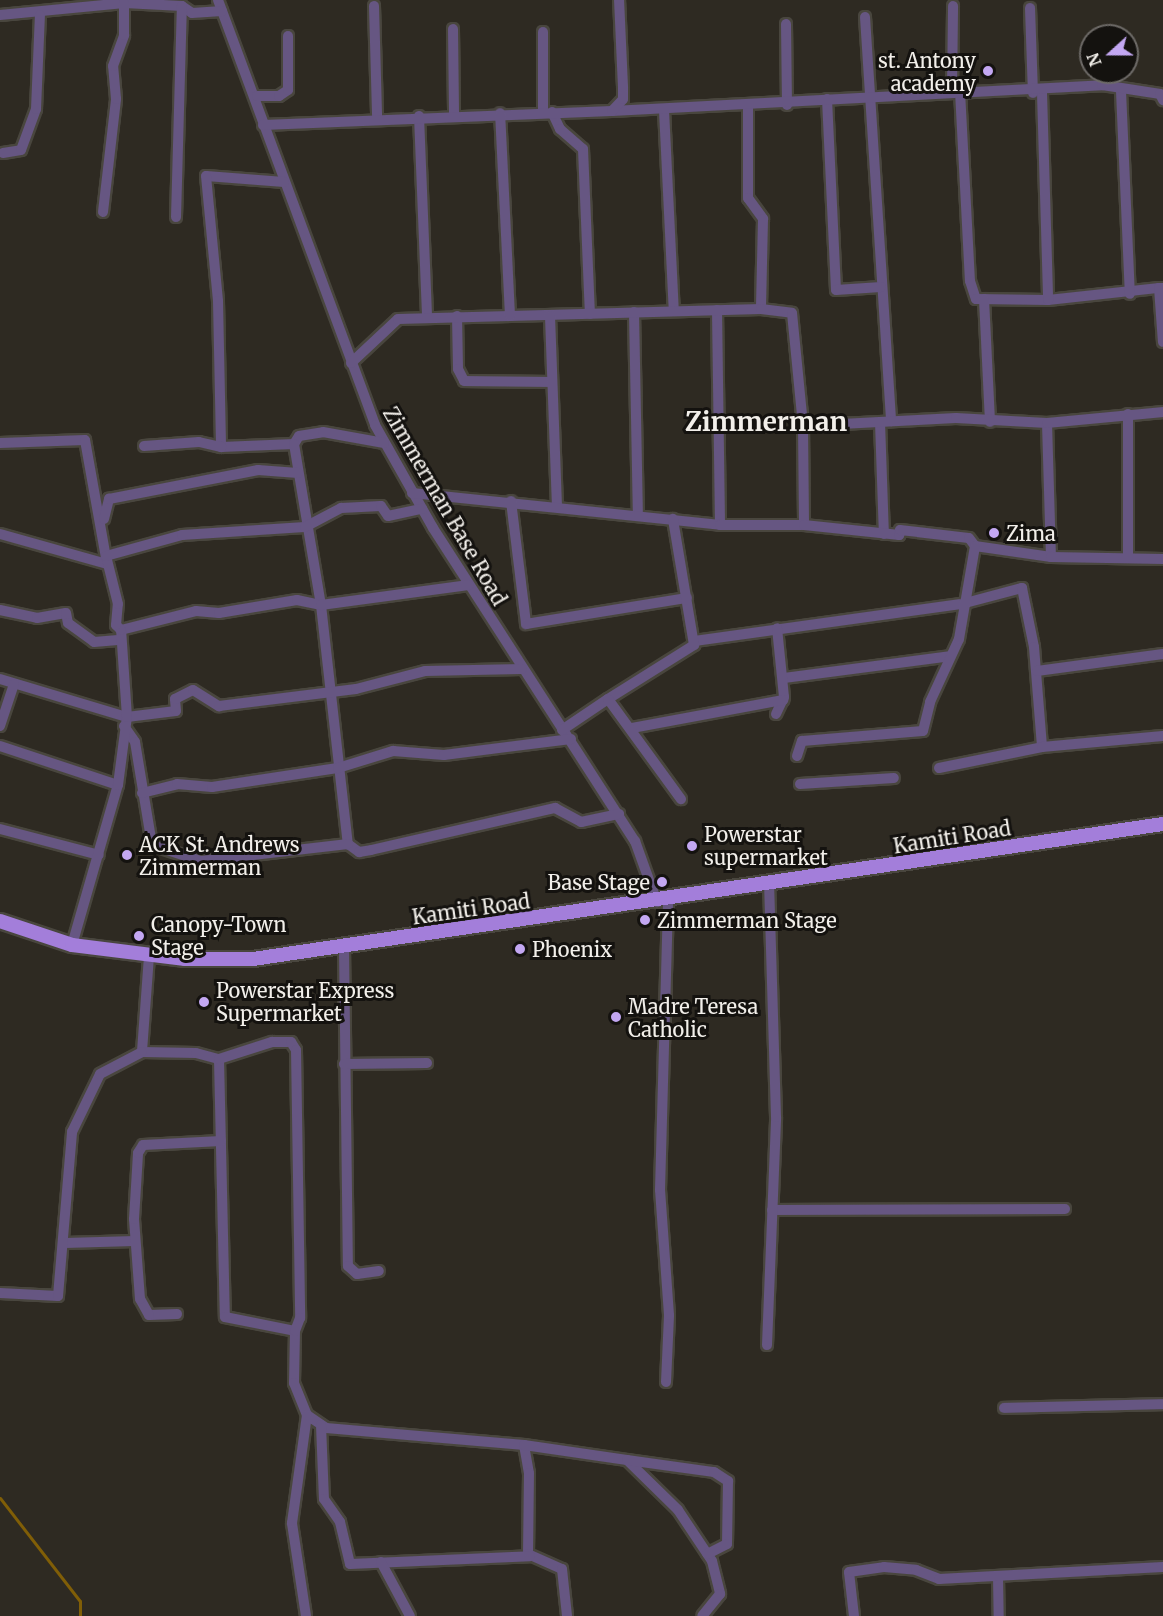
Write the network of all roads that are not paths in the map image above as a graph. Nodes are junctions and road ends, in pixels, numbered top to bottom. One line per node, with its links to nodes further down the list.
1 (619, 0): 25 (street)
2 (124, 3): 4 (street); 9 (street); 34 (street)
3 (220, 5): 4 (street); 18 (street, Zimmerman Base Road)
4 (182, 6): 35 (street)
5 (374, 6): 30 (street)
6 (953, 6): 15 (street)
7 (1030, 8): 17 (street)
8 (0, 15): 9 (street)
9 (40, 15): 32 (street)
10 (865, 17): 20 (street)
11 (786, 24): 23 (street)
12 (453, 29): 28 (street)
13 (543, 32): 26 (street)
14 (288, 36): 18 (street)
15 (956, 91): 17 (street); 20 (street); 39 (street)
16 (1121, 91): 17 (street); 21 (street); 38 (street)
17 (1038, 93): 40 (street)
18 (257, 96): 31 (street, Zimmerman Base Road)
19 (827, 99): 20 (street); 23 (street); 36 (street)
20 (873, 100): 36 (street)
21 (1163, 100)
22 (748, 105): 23 (street); 24 (street); 41 (street)
23 (788, 105)
24 (664, 110): 25 (street); 43 (street)
25 (612, 111): 26 (street)
26 (548, 112): 27 (street); 45 (street)
27 (500, 113): 28 (street); 48 (street)
28 (454, 115): 29 (street)
29 (419, 116): 30 (street); 49 (street)
30 (376, 117): 31 (street)
31 (263, 125): 33 (street, Zimmerman Base Road)
32 (3, 153)
33 (284, 183): 51 (street, Zimmerman Base Road); 64 (street)
34 (103, 212)
35 (176, 217)
36 (881, 287): 55 (street)
37 (1161, 288): 38 (street); 50 (street)
38 (1131, 294): 40 (street)
39 (984, 299): 40 (street); 57 (street)
40 (1048, 300)
41 (761, 309): 42 (street); 59 (street)
42 (717, 310): 43 (street); 72 (street)
43 (674, 311): 44 (street)
44 (634, 312): 45 (street); 70 (street)
45 (591, 314): 46 (street)
46 (550, 315): 48 (street); 52 (street)
47 (457, 316): 48 (street); 49 (street); 52 (street)
48 (510, 316)
49 (427, 317): 51 (street)
50 (1163, 342)
51 (351, 363): 61 (street, Zimmerman Base Road)
52 (549, 382): 68 (street)
53 (1163, 412): 54 (street)
54 (1128, 414): 58 (street); 79 (street)
55 (891, 421): 56 (street); 57 (street)
56 (880, 422): 59 (street); 76 (street)
57 (990, 422): 58 (street)
58 (1047, 423): 78 (street)
59 (804, 426): 73 (street)
60 (0, 443): 81 (street)
61 (384, 443): 62 (street); 66 (street, Zimmerman Base Road)
62 (294, 444): 64 (street); 65 (street)
63 (144, 446): 64 (street)
64 (221, 447)
65 (298, 473): 74 (street); 81 (street)
66 (412, 493): 67 (street); 69 (street, Zimmerman Base Road)
67 (511, 501): 68 (street); 83 (street)
68 (557, 505): 70 (street)
69 (422, 509): 74 (street); 82 (street, Zimmerman Base Road)
70 (638, 515): 71 (street)
71 (673, 519): 72 (street); 83 (street)
72 (720, 525): 73 (street)
73 (804, 525): 76 (street)
74 (305, 527): 81 (street); 85 (street)
75 (0, 534): 81 (street)
76 (884, 534): 77 (street)
77 (975, 546): 78 (street); 84 (street)
78 (1051, 557): 79 (street)
79 (1128, 557): 80 (street)
80 (1163, 559)
81 (107, 560): 88 (street)
82 (469, 585): 85 (street); 92 (street, Zimmerman Base Road)
83 (687, 598): 89 (street)
84 (964, 603): 87 (street); 91 (street); 93 (street)
85 (321, 605): 88 (street); 97 (street)
86 (0, 610): 88 (street)
87 (777, 628): 89 (street); 94 (street)
88 (119, 635): 101 (street)
89 (694, 641): 98 (street)
90 (1163, 654): 93 (street)
91 (950, 656): 94 (street); 109 (street)
92 (522, 669): 97 (street); 104 (street, Zimmerman Base Road)
93 (1037, 671): 108 (street)
94 (784, 678): 99 (street)
95 (0, 679): 96 (street)
96 (14, 684): 101 (street); 102 (street)
97 (330, 692): 101 (street); 110 (street)
98 (608, 699): 103 (street); 104 (street)
99 (783, 700): 100 (street); 103 (street)
100 (776, 714)
101 (125, 722): 114 (street); 115 (street)
102 (0, 726)
103 (632, 728): 116 (street)
104 (562, 730): 106 (street, Zimmerman Base Road)
105 (1163, 736): 108 (street)
106 (572, 739): 110 (street); 117 (street, Zimmerman Base Road)
107 (0, 746): 114 (street)
108 (1042, 747): 111 (street)
109 (797, 756)
110 (338, 768): 115 (street); 120 (street)
111 (939, 768)
112 (894, 778): 113 (street)
113 (800, 783)
114 (118, 785): 121 (street)
115 (142, 793): 120 (street)
116 (681, 799)
117 (619, 814): 120 (street); 123 (street, Zimmerman Base Road)
118 (1163, 824): 122 (main road, Kamiti Road)
119 (0, 829): 121 (street)
120 (348, 844)
121 (99, 855): 125 (street)
122 (769, 885): 123 (main road, Kamiti Road); 134 (street)
123 (663, 901): 126 (main road, Kamiti Road); 142 (street)
124 (0, 921): 125 (main road, Kamiti Road)
125 (72, 945): 127 (main road, Kamiti Road)
126 (344, 947): 127 (main road, Kamiti Road); 131 (street)
127 (149, 956): 128 (street)
128 (142, 1052): 129 (street); 136 (street)
129 (219, 1059): 132 (street); 140 (street)
130 (428, 1063): 131 (street)
131 (344, 1064): 137 (street)
132 (221, 1141): 135 (street); 140 (street)
133 (1065, 1209): 134 (street)
134 (772, 1210): 141 (street)
135 (135, 1241): 136 (street); 139 (street)
136 (65, 1243): 138 (street)
137 (379, 1271)
138 (0, 1293)
139 (177, 1314)
140 (295, 1331): 145 (street)
141 (767, 1345)
142 (666, 1382)
143 (1163, 1404): 144 (street)
144 (1004, 1408)
145 (307, 1415): 146 (street); 154 (street)
146 (321, 1425): 147 (street); 151 (street)
147 (524, 1445): 148 (street); 150 (street)
148 (627, 1460): 149 (street); 149 (street)
149 (707, 1554): 157 (street)
150 (530, 1556): 151 (street); 156 (street)
151 (382, 1563): 155 (street)
152 (1163, 1567): 153 (street)
153 (998, 1577): 158 (street); 159 (street)
154 (306, 1616)
155 (410, 1616)
156 (567, 1616)
157 (702, 1616)
158 (854, 1616)
159 (999, 1616)

